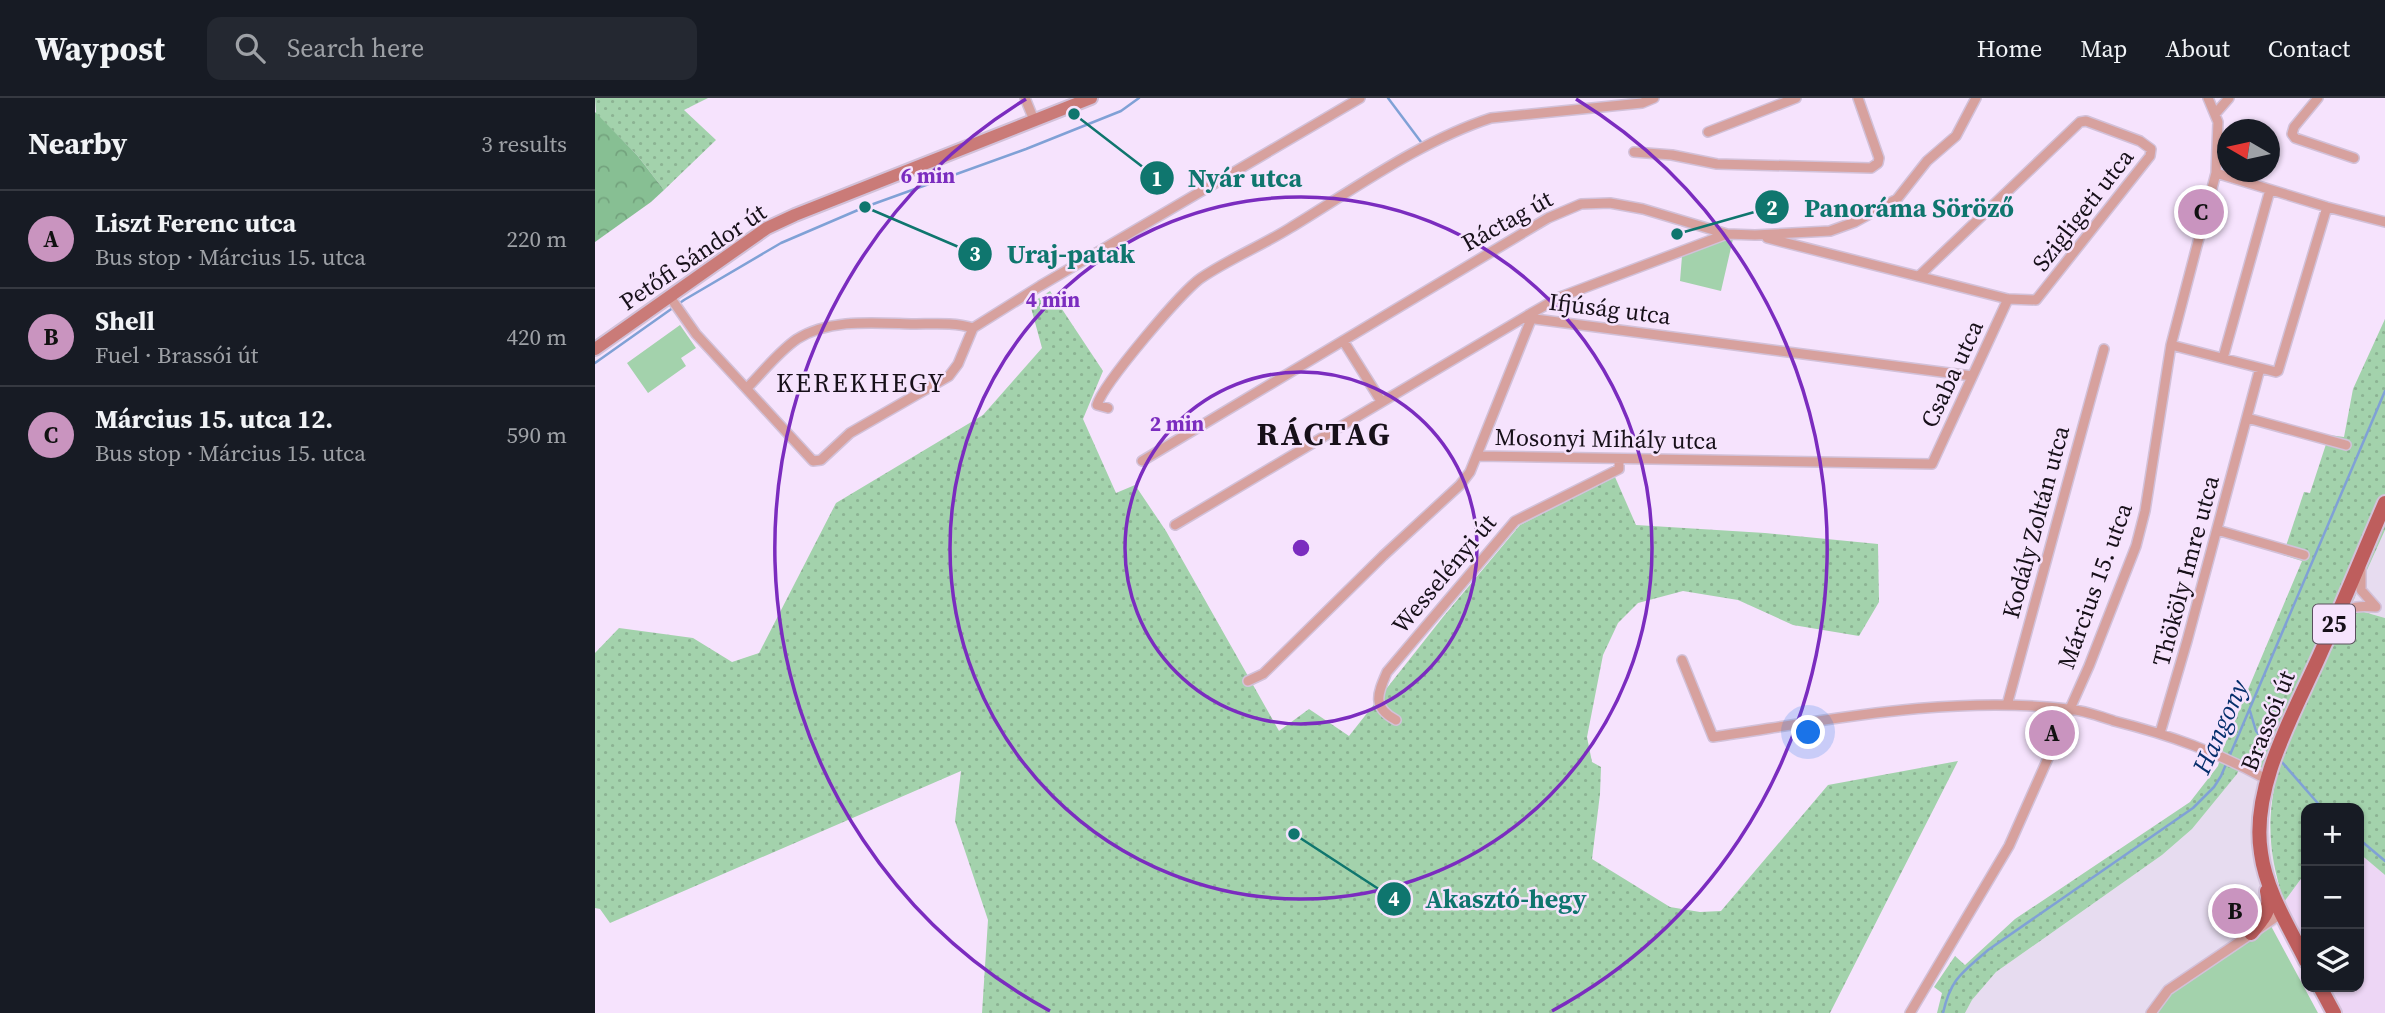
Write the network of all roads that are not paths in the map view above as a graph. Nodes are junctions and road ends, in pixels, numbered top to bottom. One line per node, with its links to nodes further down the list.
1 (1025, 98): 12 (street)
2 (1091, 98): 12 (street, Petőfi Sándor út)
3 (1360, 98): 26 (street)
4 (1654, 98): 36 (street)
5 (1796, 98): 13 (street)
6 (1858, 98): 14 (street)
7 (1976, 98): 21 (street)
8 (2208, 98): 11 (street, Március 15. utca)
9 (2229, 98): 11 (street)
10 (2318, 98): 15 (street)
11 (2216, 113): 16 (street, Március 15. utca)
12 (1034, 121): 23 (street, Petőfi Sándor út)
13 (1708, 132)
14 (1634, 152)
15 (2354, 158)
16 (2216, 173): 17 (street); 28 (street, Március 15. utca)
17 (2270, 190): 18 (street); 31 (street)
18 (2326, 207): 19 (street); 32 (street)
19 (2385, 222)
20 (1727, 234): 21 (street); 25 (street); 27 (street, Ráctag út)
21 (1755, 235): 22 (street, Szigligeti utca)
22 (1919, 276): 24 (street, Szigligeti utca); 24 (street, Szigligeti utca)
23 (671, 299): 29 (street, Petőfi Sándor út); 34 (street)
24 (2008, 299): 33 (street, Csaba utca)
25 (1530, 314): 33 (street, Ifjúság utca); 35 (street, Ifjúság utca); 39 (street)
26 (973, 328): 34 (street); 34 (street)
27 (1344, 342): 35 (street); 41 (street, Ráctag út)
28 (2171, 345): 31 (street); 54 (street, Március 15. utca)
29 (595, 349)
30 (2104, 349): 53 (street, Kodály Zoltán utca)
31 (2223, 358): 32 (street)
32 (2260, 368): 37 (street, Thököly Imre utca)
33 (1972, 376): 42 (street, Csaba utca)
34 (747, 388)
35 (1381, 401): 44 (street, Ifjúság utca)
36 (1108, 408)
37 (2247, 418): 38 (street); 45 (street, Thököly Imre utca)
38 (2346, 445)
39 (1478, 456): 40 (street, Mosonyi Mihály utca); 52 (street, Mosonyi Mihály utca)
40 (1619, 459): 42 (street, Mosonyi Mihály utca); 55 (street, Wesselényi út)
41 (1142, 461)
42 (1932, 464)
43 (2385, 503): 46 (main road, Brassói út / 25)
44 (1175, 525)
45 (2217, 530): 47 (street); 56 (street, Thököly Imre utca)
46 (2372, 533): 48 (main road, Brassói út / 25); 49 (street)
47 (2304, 555)
48 (2345, 598): 49 (street); 50 (main road, Brassói út / 25)
49 (2381, 608): 50 (street)
50 (2334, 624): 57 (main road, Brassói út / 25)
51 (1682, 660): 53 (street)
52 (1248, 681)
53 (2007, 705): 54 (street)
54 (2070, 709): 56 (street); 63 (street, Március 15. utca)
55 (1396, 720)
56 (2160, 733): 57 (street)
57 (2268, 780): 58 (main road, Brassói út / 25)
58 (2264, 866): 59 (main road, Brassói út / 25); 60 (main road)
59 (2282, 913): 60 (street); 61 (main road, Brassói út / 25)
60 (2251, 933): 64 (street)
61 (2301, 951)
62 (2323, 992): 65 (main road)
63 (1910, 1013)
64 (2151, 1013)
65 (2334, 1013)

